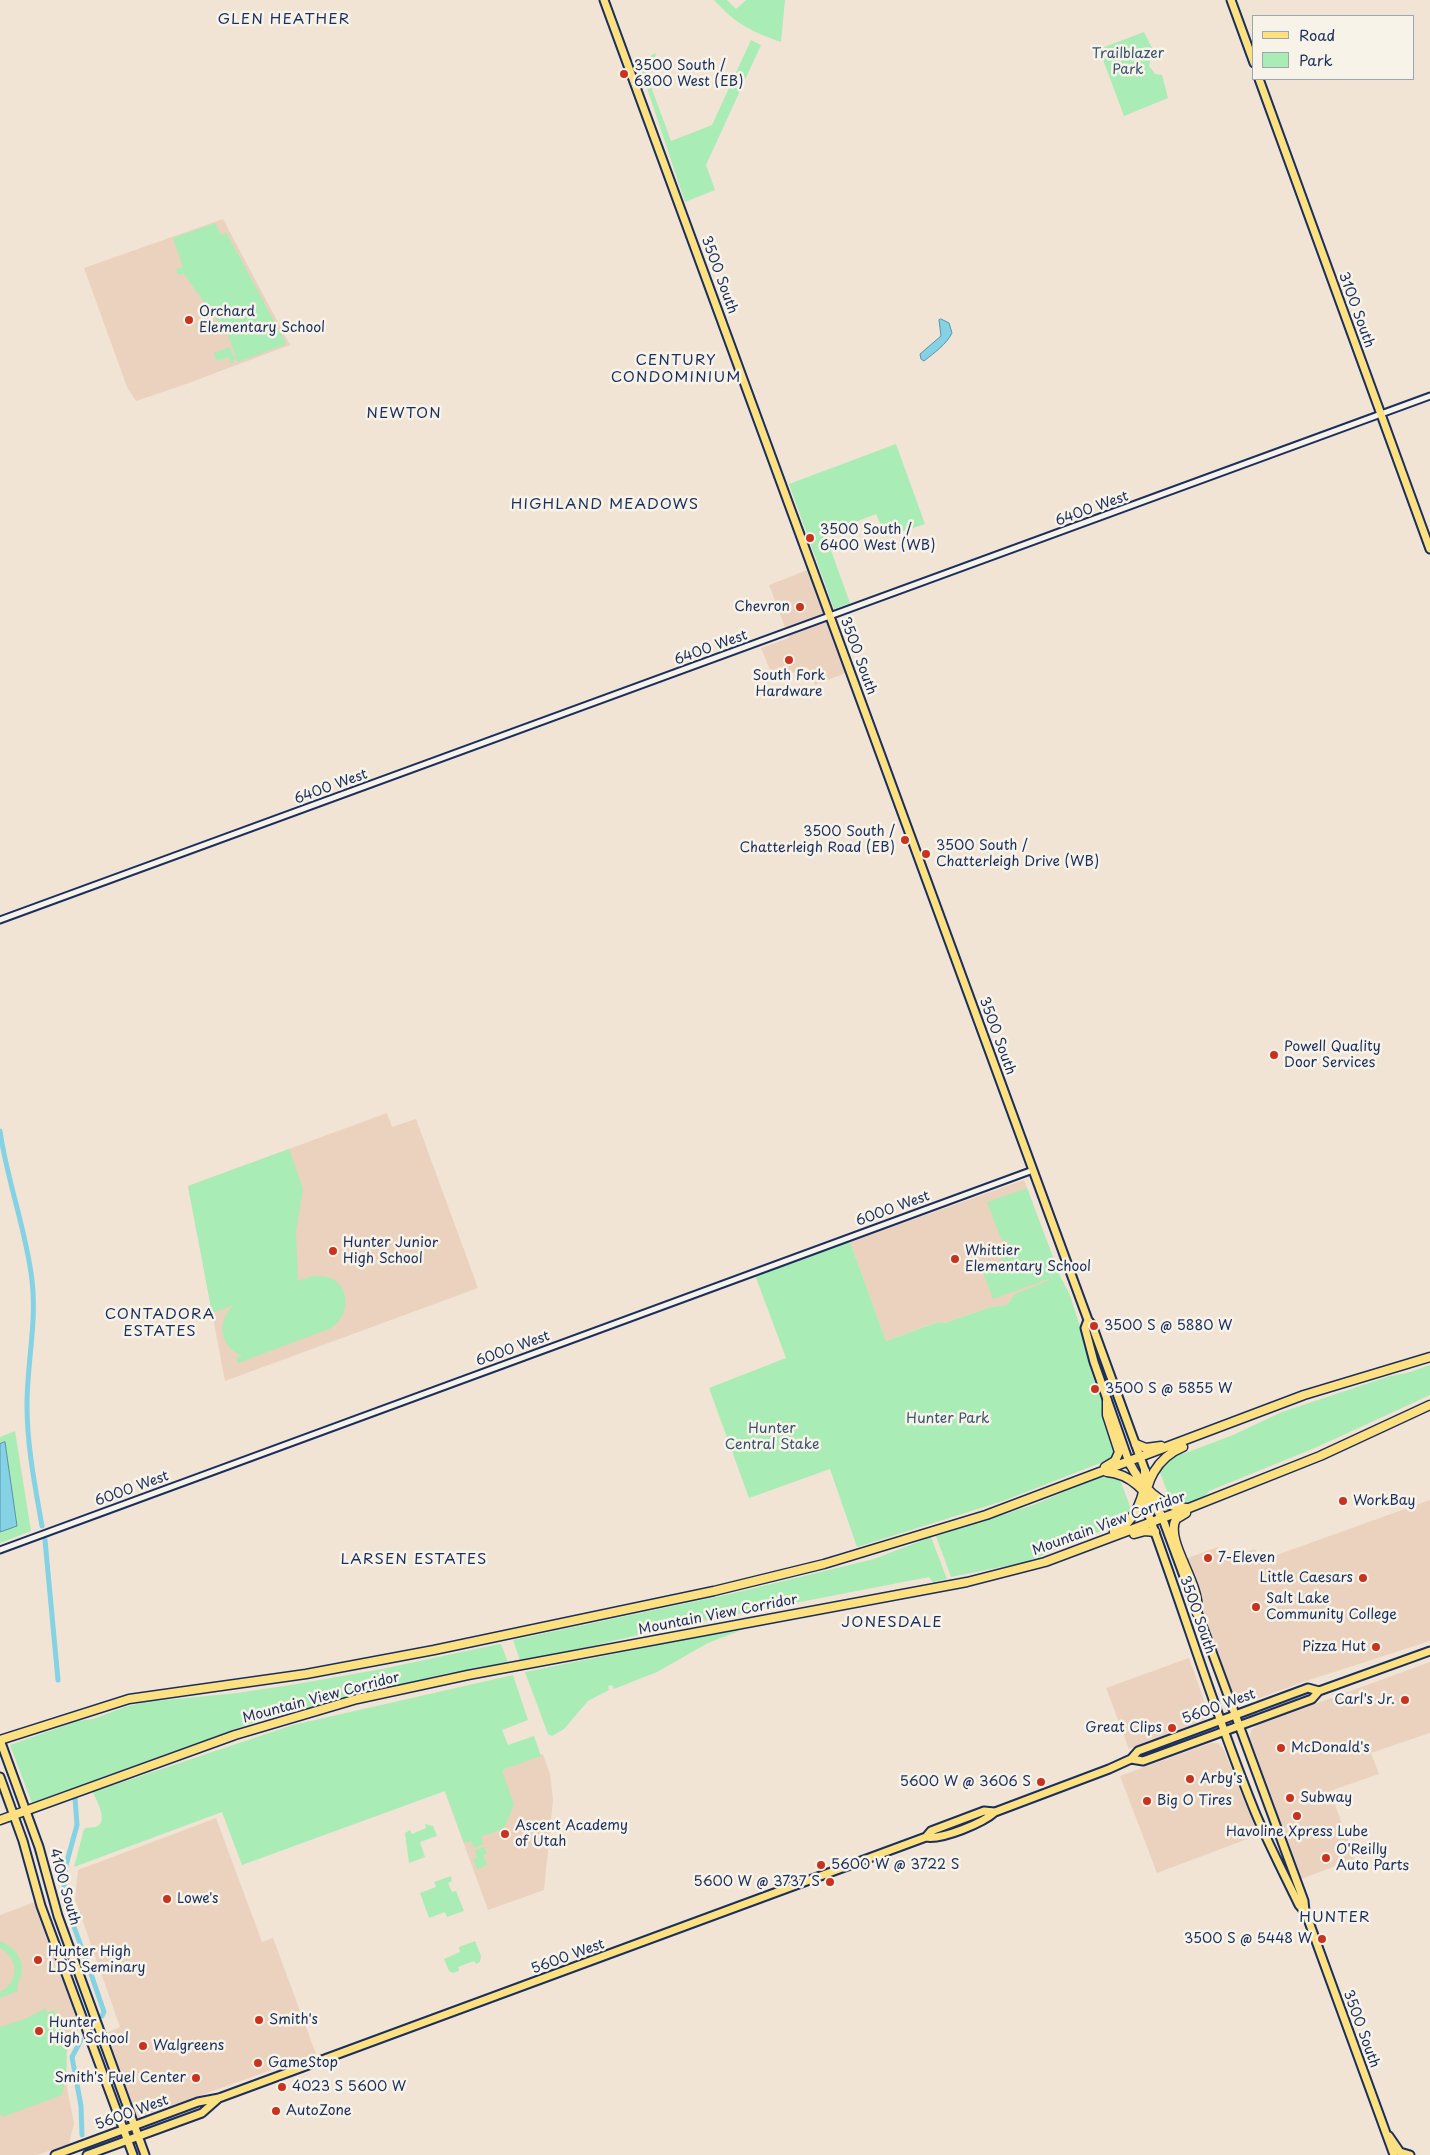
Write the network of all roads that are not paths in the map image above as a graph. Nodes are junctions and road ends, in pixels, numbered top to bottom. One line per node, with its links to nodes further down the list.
1 (604, 0): 8 (main road, 3500 South)
2 (1231, 0): 3 (main road)
3 (1252, 58)
4 (1259, 80): 6 (main road, 3100 South)
5 (1430, 396): 6 (street, 6400 West)
6 (1381, 414): 7 (main road, 3100 South); 8 (street, 6400 West)
7 (1430, 549)
8 (831, 617): 9 (street, 6400 West); 10 (main road, 3500 South)
9 (0, 920)
10 (1033, 1170): 11 (main road, 3500 South); 30 (street, 6000 West)
11 (1088, 1320): 13 (main road, 3500 South); 17 (main road, 3500 South)
12 (1430, 1357): 14 (highway, Mountain View Corridor)
13 (1107, 1401): 19 (main road, 3500 South); 24 (highway)
14 (1278, 1404): 16 (highway, Mountain View Corridor); 17 (highway)
15 (1430, 1405): 22 (highway, Mountain View Corridor)
16 (1254, 1414): 18 (highway, Mountain View Corridor); 23 (highway)
17 (1136, 1444): 18 (main road, 3500 South)
18 (1141, 1458): 19 (highway, Mountain View Corridor); 20 (main road, 3500 South)
19 (1129, 1462): 21 (highway, Mountain View Corridor); 23 (highway)
20 (1145, 1471): 23 (highway)
21 (1102, 1472): 23 (highway); 24 (highway, Mountain View Corridor)
22 (1262, 1480): 25 (highway, Mountain View Corridor); 33 (highway)
23 (1146, 1490): 25 (highway); 26 (highway); 27 (highway); 31 (highway)
24 (1032, 1498): 40 (highway, Mountain View Corridor)
25 (1189, 1508): 27 (highway, Mountain View Corridor)
26 (1147, 1510): 28 (main road, 3500 South)
27 (1162, 1518): 28 (highway, Mountain View Corridor); 33 (main road, 3500 South)
28 (1152, 1522): 29 (main road, 3500 South); 31 (highway, Mountain View Corridor)
29 (1155, 1532): 32 (highway); 37 (main road, 3500 South)
30 (0, 1550)
31 (1056, 1558): 32 (highway, Mountain View Corridor)
32 (1037, 1565): 43 (highway, Mountain View Corridor)
33 (1197, 1613): 36 (main road, 3500 South)
34 (1430, 1651): 35 (main road, 5600 West)
35 (1319, 1691): 36 (main road, 5600 West); 38 (main road, 5600 West)
36 (1234, 1715): 37 (main road, 5600 West); 38 (main road, 3500 South)
37 (1221, 1720): 39 (main road, 3500 South); 41 (main road, 5600 West)
38 (1238, 1726): 39 (main road, 5600 West); 46 (main road, 3500 South)
39 (1225, 1731): 41 (main road, 5600 West); 46 (main road, 3500 South)
40 (0, 1740): 43 (main road, 4100 South)
41 (1132, 1759): 47 (main road, 5600 West)
42 (0, 1777): 44 (main road, 4100 South)
43 (26, 1811): 44 (highway, Mountain View Corridor); 48 (main road, 4100 South)
44 (14, 1816): 45 (highway, Mountain View Corridor); 50 (main road, 4100 South)
45 (0, 1820)
46 (1305, 1911): 49 (main road, 3500 South)
47 (219, 2098): 48 (main road, 5600 West); 51 (main road, 5600 West)
48 (134, 2125): 50 (main road, 5600 West); 51 (main road, 4100 South)
49 (1383, 2126): 57 (main road, 3500 South); 58 (main road)
50 (124, 2129): 52 (main road, 4100 South); 53 (main road, 5600 West)
51 (138, 2136): 52 (main road, 5600 West); 56 (main road, 4100 South)
52 (128, 2140): 54 (main road, 5600 West); 55 (main road, 4100 South)
53 (55, 2155)
54 (87, 2155)
55 (133, 2155)
56 (145, 2155)
57 (1394, 2155)
58 (1410, 2155)

